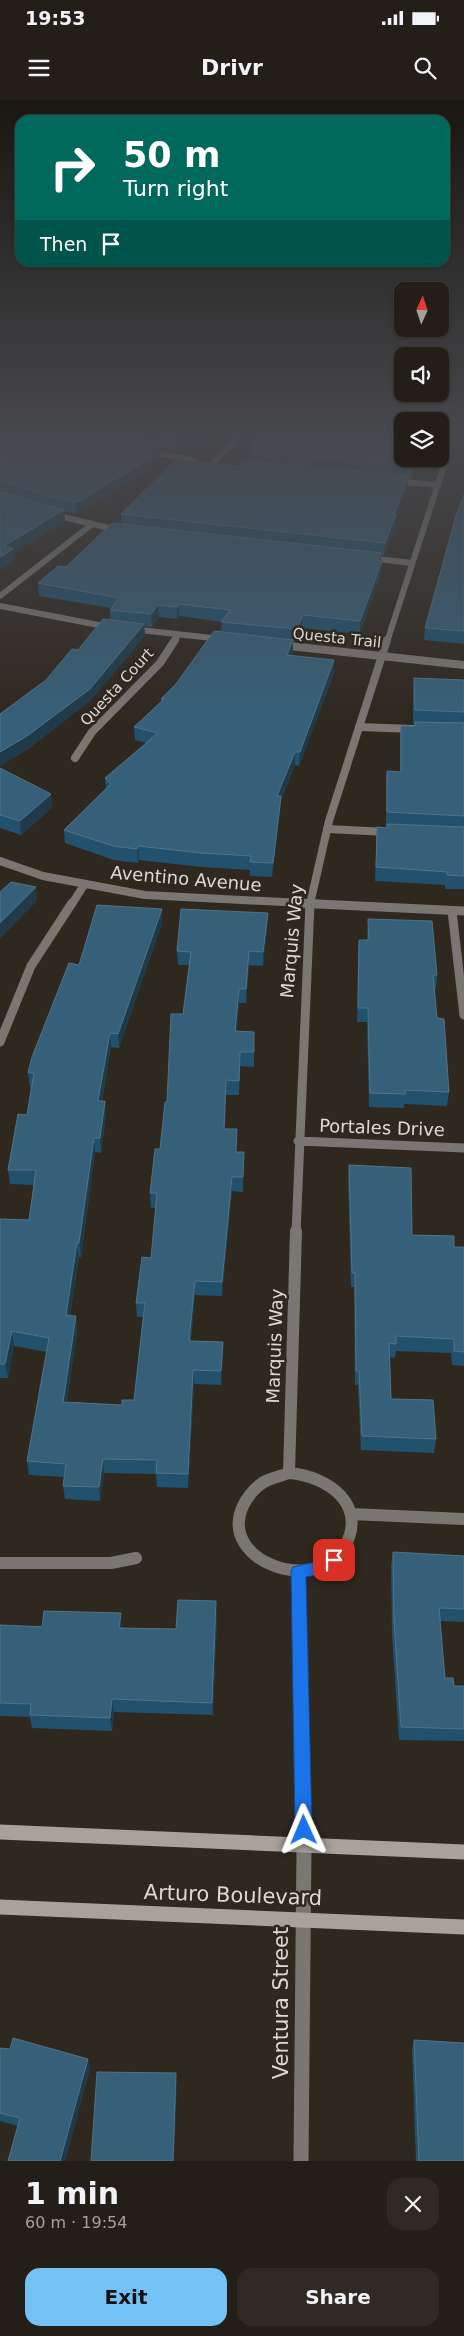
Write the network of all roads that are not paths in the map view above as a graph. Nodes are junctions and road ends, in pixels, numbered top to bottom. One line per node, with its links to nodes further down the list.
1 (87, 528): 7 (street)
2 (108, 528): 4 (street)
3 (424, 528): 6 (street, Marquis Way)
4 (128, 532)
5 (361, 558): 6 (street)
6 (412, 563): 14 (street, Marquis Way)
7 (0, 596)
8 (0, 606): 9 (street)
9 (117, 628)
10 (125, 629): 11 (street)
11 (178, 635): 12 (street); 18 (street, Questa Court)
12 (233, 640)
13 (270, 644): 14 (street, Questa Trail)
14 (381, 656): 15 (street, Questa Trail); 16 (street, Marquis Way)
15 (464, 665)
16 (359, 727): 17 (street); 19 (street, Marquis Way)
17 (426, 729)
18 (75, 758)
19 (327, 829): 20 (street); 23 (street, Marquis Way)
20 (399, 832)
21 (0, 861): 22 (street, Aventino Avenue)
22 (84, 885): 23 (street, Aventino Avenue); 27 (street)
23 (310, 904): 24 (street, Aventino Avenue); 28 (street, Marquis Way)
24 (452, 911): 25 (street, Aventino Avenue); 26 (street)
25 (464, 911)
26 (464, 1015)
27 (0, 1042)
28 (298, 1141): 29 (street, Portales Drive); 30 (street, Marquis Way)
29 (464, 1148)
30 (289, 1473): 31 (street); 35 (street)
31 (351, 1514): 32 (street); 35 (street)
32 (464, 1519)
33 (136, 1558): 34 (street)
34 (0, 1563)
35 (298, 1572): 37 (street)
36 (0, 1832): 37 (street)
37 (304, 1845): 38 (street); 40 (street, Ventura Street)
38 (464, 1852)
39 (0, 1907): 40 (street, Arturo Boulevard)
40 (302, 1919): 41 (street, Arturo Boulevard); 42 (street, Ventura Street)
41 (464, 1927)
42 (302, 2161)

